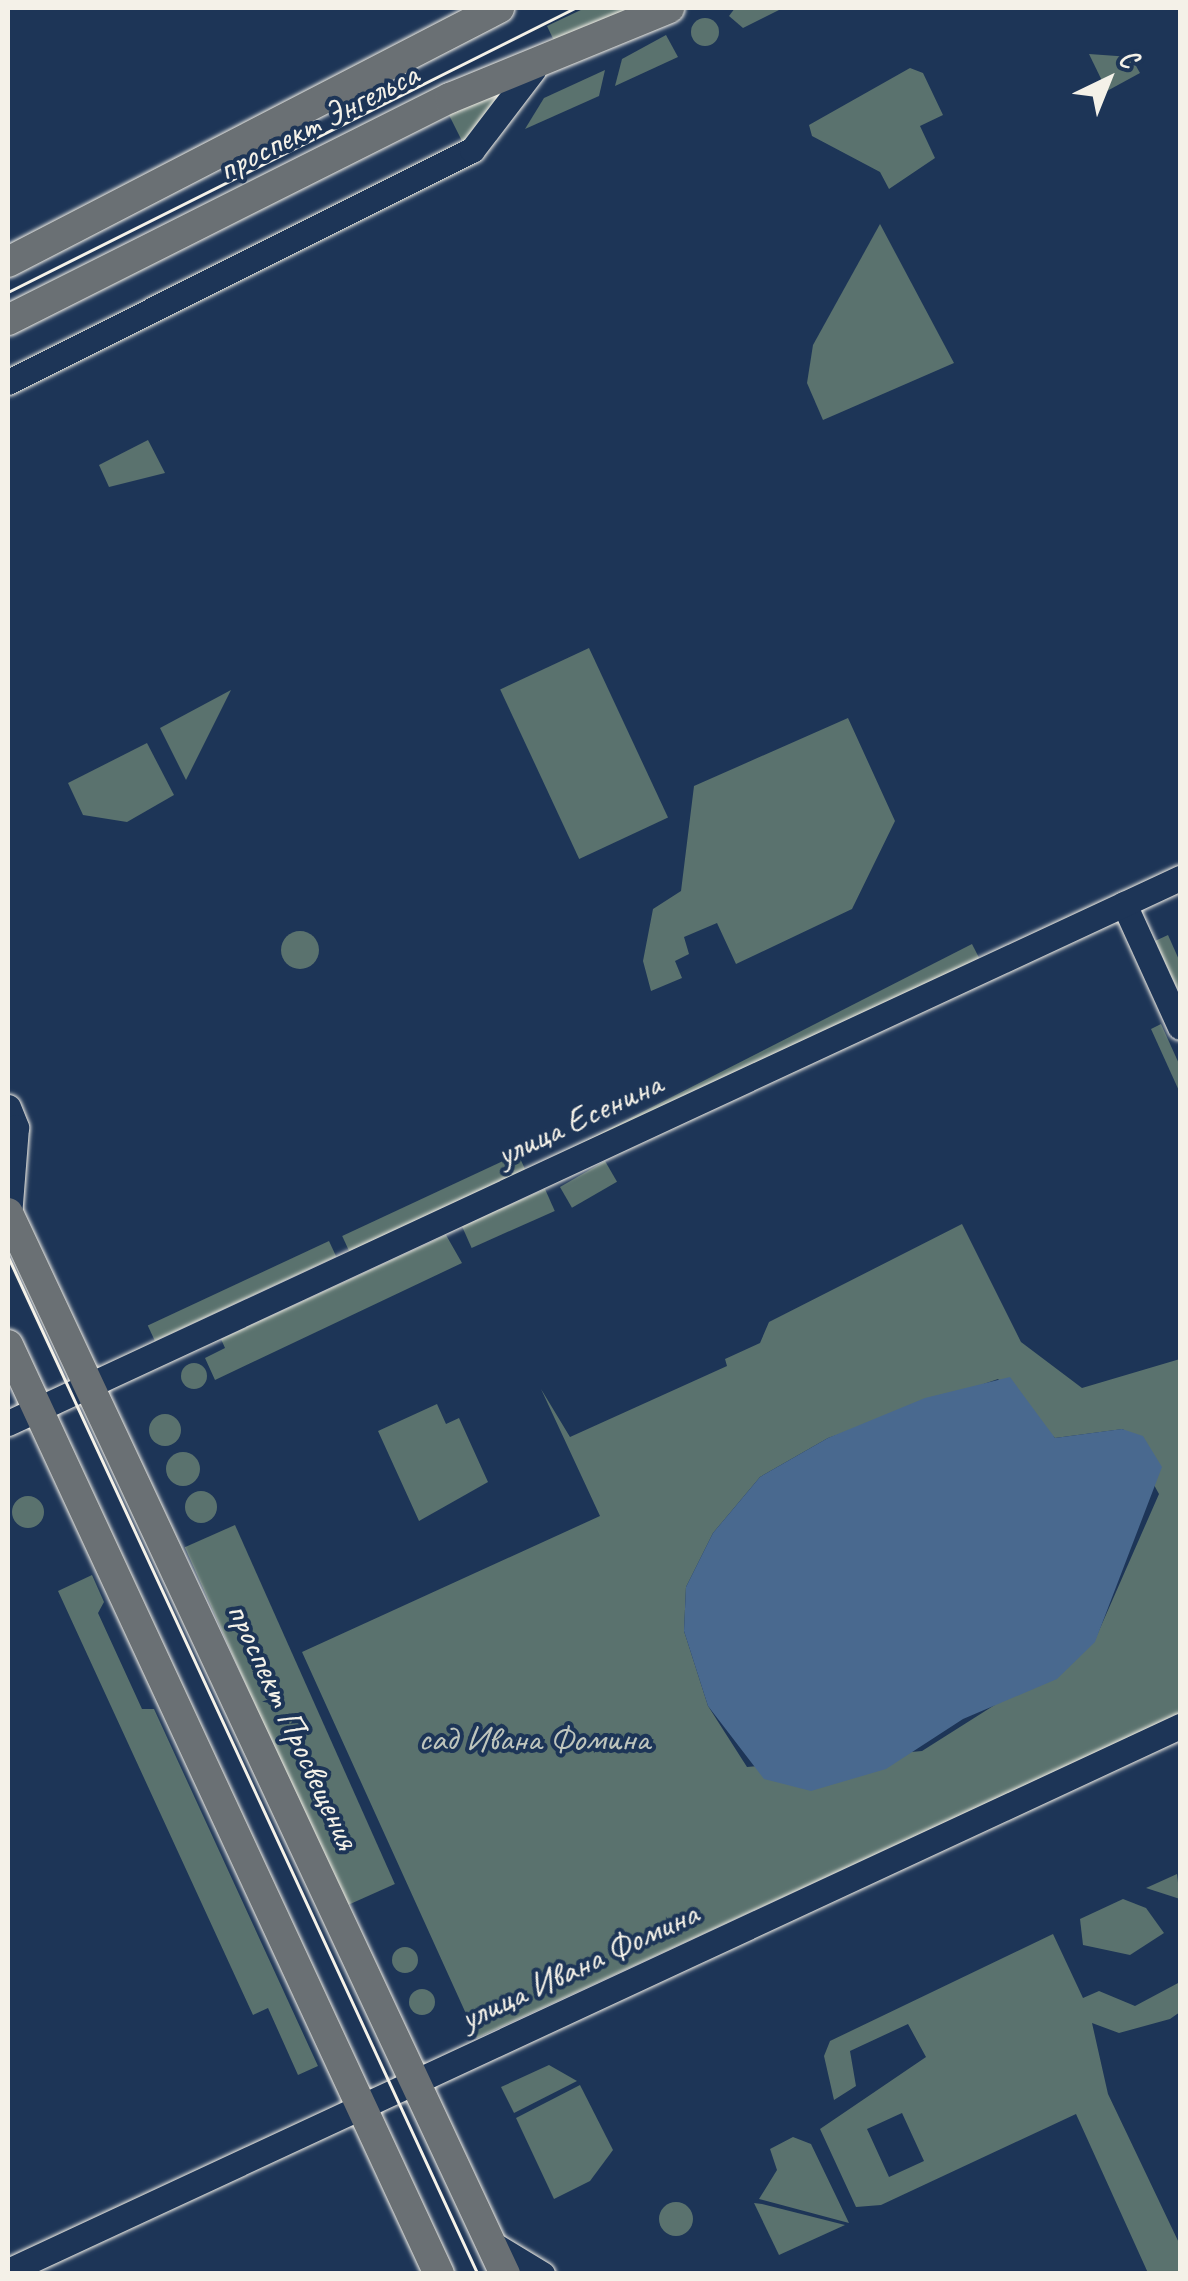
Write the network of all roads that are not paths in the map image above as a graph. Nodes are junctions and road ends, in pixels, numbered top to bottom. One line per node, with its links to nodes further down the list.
1 (498, 8): 4 (main road, проспект Энгельса)
2 (668, 8): 3 (main road, проспект Энгельса)
3 (534, 69): 5 (main road, проспект Энгельса); 6 (street)
4 (8, 262)
5 (8, 320)
6 (8, 382)
7 (1180, 878): 8 (street, улица Есенина)
8 (1124, 904): 9 (street); 13 (street, улица Есенина)
9 (1180, 1028)
10 (8, 1107): 11 (street)
11 (8, 1214): 13 (main road, проспект Просвещения)
12 (8, 1344): 14 (main road)
13 (92, 1384): 14 (street, улица Есенина); 17 (main road, проспект Просвещения)
14 (37, 1410): 15 (street, улица Есенина); 18 (main road)
15 (8, 1423)
16 (1180, 1726): 17 (street, улица Ивана Фомина)
17 (416, 2081): 18 (street, улица Ивана Фомина); 19 (main road, проспект Просвещения)
18 (361, 2106): 20 (main road); 21 (street, улица Ивана Фомина)
19 (491, 2243): 22 (main road, проспект Просвещения); 23 (street)
20 (435, 2270)
21 (8, 2271)
22 (505, 2274)
23 (542, 2274)

